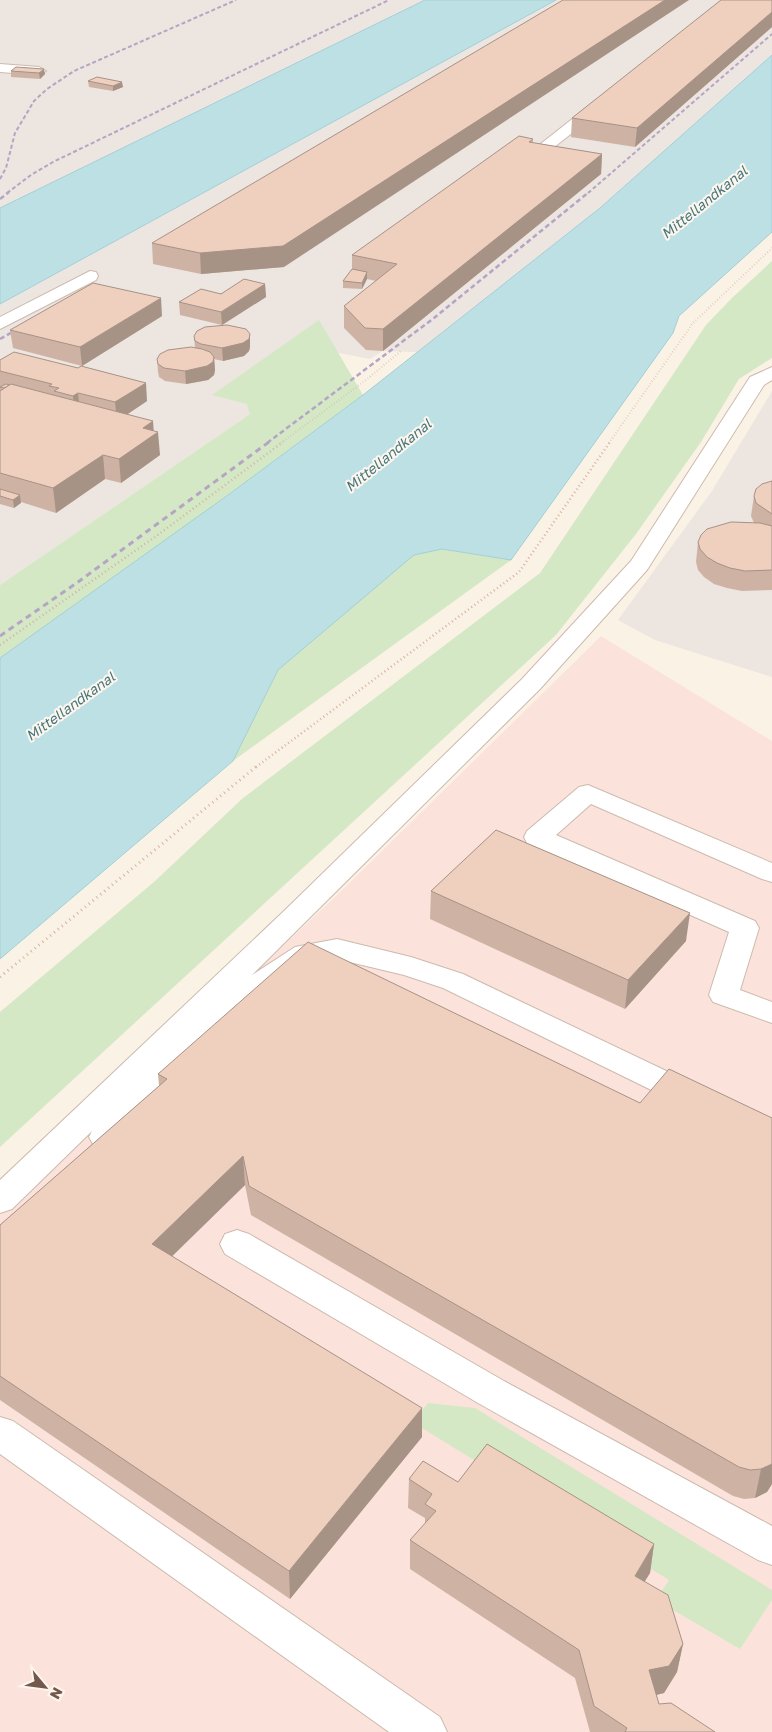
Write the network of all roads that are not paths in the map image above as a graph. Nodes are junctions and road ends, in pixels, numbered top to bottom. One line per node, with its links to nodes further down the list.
1 (0, 68): 2 (street)
2 (39, 71)
3 (613, 93): 4 (street)
4 (543, 149)
5 (90, 276): 6 (street)
6 (0, 324)
7 (772, 372): 11 (street)
8 (772, 873): 9 (street)
9 (772, 1013)
10 (719, 1109): 11 (street)
11 (7, 1212)
12 (237, 1244): 14 (street)
13 (0, 1433): 15 (street)
14 (772, 1547)
15 (425, 1732)

